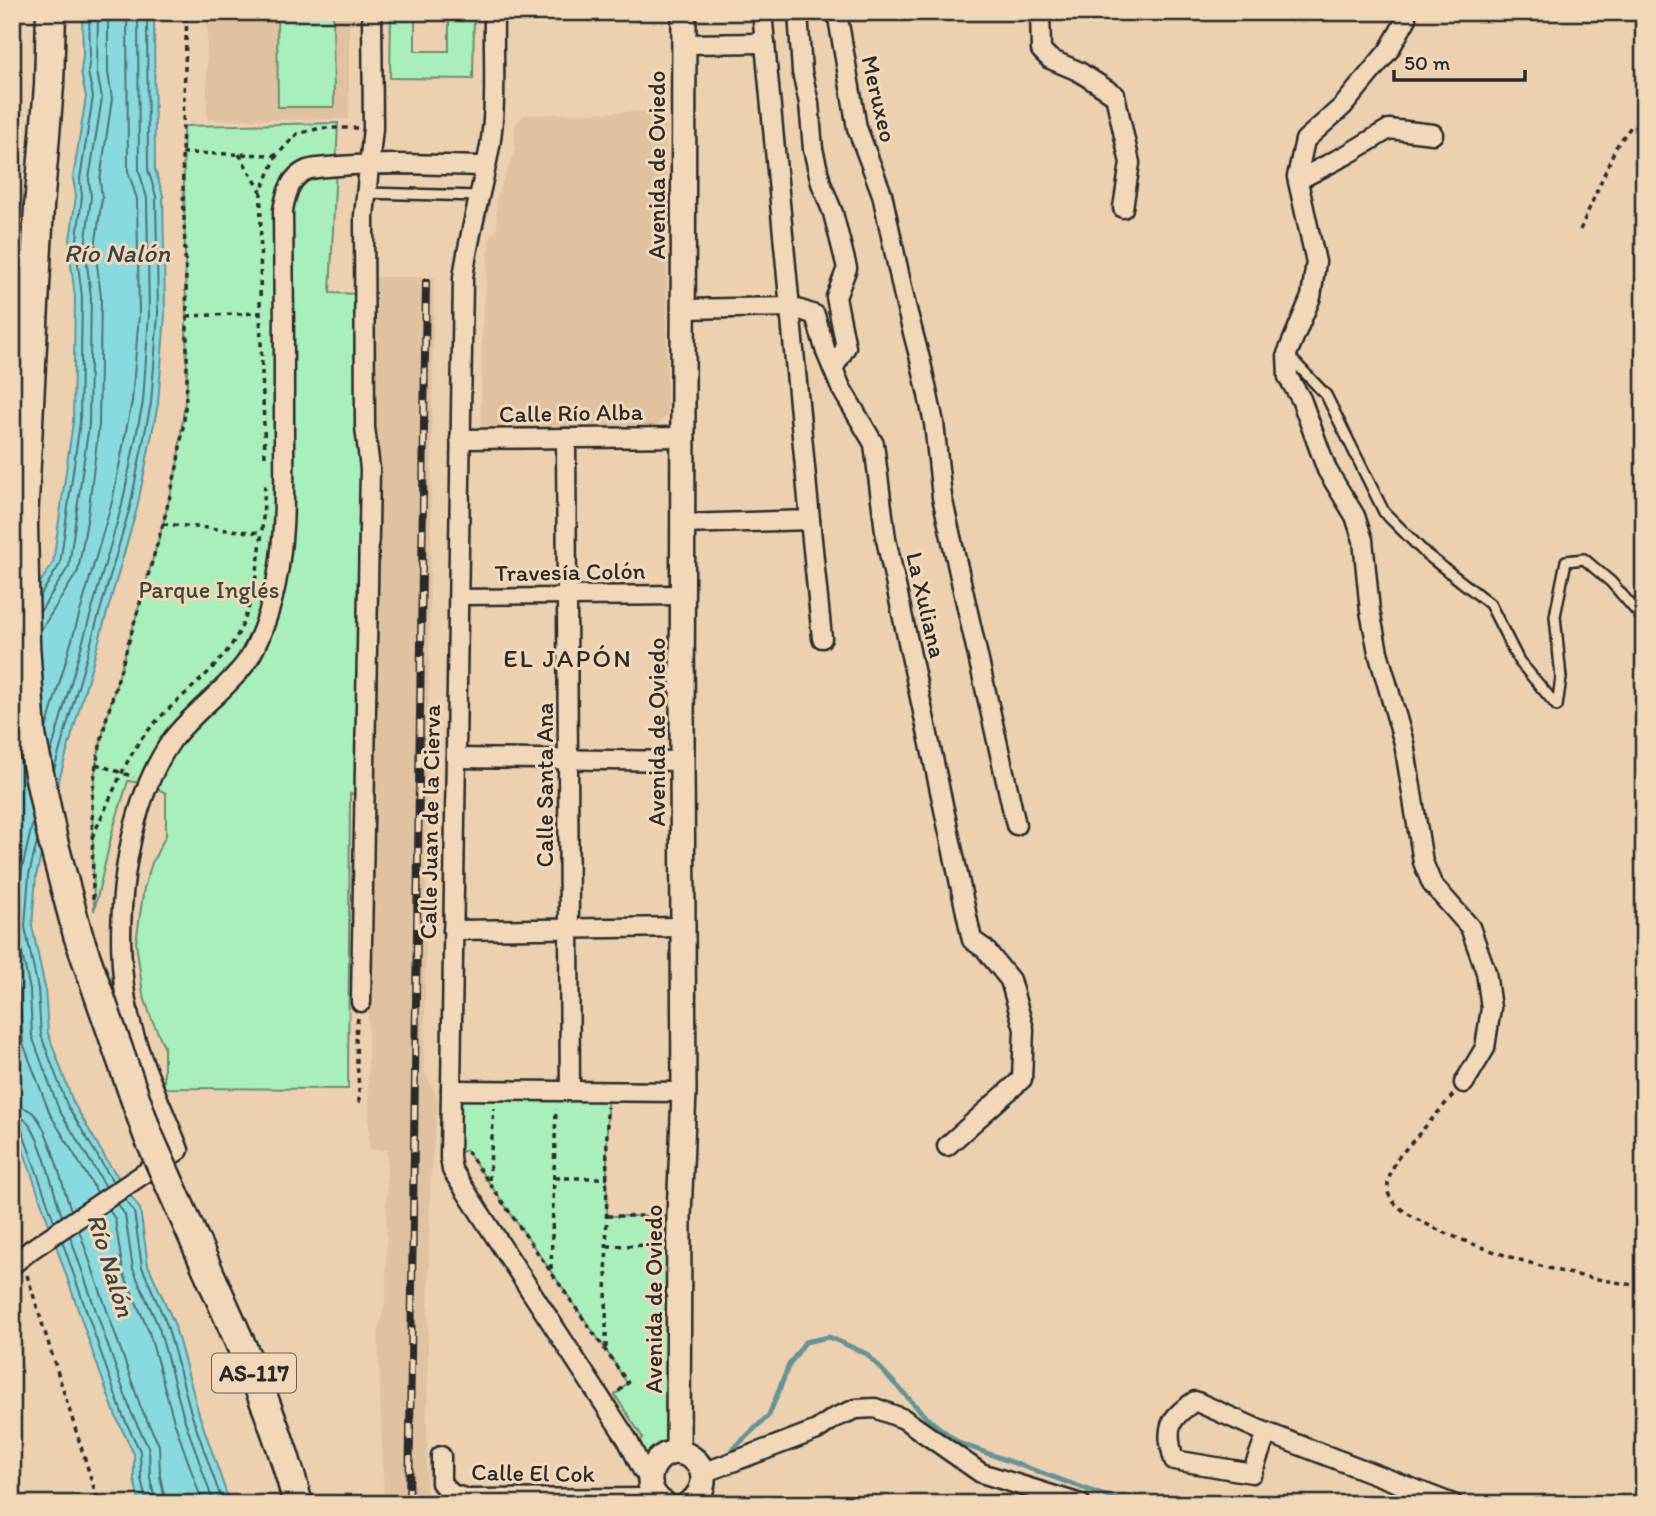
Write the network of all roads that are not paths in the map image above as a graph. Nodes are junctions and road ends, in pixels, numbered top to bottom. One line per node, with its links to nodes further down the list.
1 (51, 12): 53 (main road, AS-117, bridge)
2 (372, 12): 13 (street)
3 (494, 12): 14 (street, Calle Juan de la Cierva)
4 (684, 12): 11 (street, Avenida de Oviedo)
5 (762, 12): 10 (street)
6 (798, 12): 23 (street)
7 (837, 12): 17 (street, Meruxeo)
8 (1040, 12): 19 (street)
9 (1401, 12): 15 (street)
10 (765, 43): 11 (street); 20 (street)
11 (684, 44): 21 (street, Avenida de Oviedo)
12 (1433, 134): 15 (street)
13 (369, 164): 14 (street); 16 (street); 47 (street)
14 (485, 166): 18 (street, Calle Juan de la Cierva)
15 (1298, 180): 22 (street)
16 (365, 193): 18 (lane); 41 (street)
17 (882, 194): 37 (street, La Xuliana)
18 (479, 196): 26 (street, Calle Juan de la Cierva)
19 (1123, 208)
20 (792, 307): 21 (street); 23 (street, La Xuliana); 27 (street)
21 (683, 309): 24 (street, Avenida de Oviedo)
22 (1287, 354): 32 (lane); 42 (street)
23 (834, 369): 46 (street, La Xuliana)
24 (682, 437): 25 (street, Calle Río Alba); 28 (street, Avenida de Oviedo)
25 (566, 438): 26 (street, Calle Río Alba); 30 (street, Calle Santa Ana)
26 (460, 439): 31 (street, Calle Juan de la Cierva)
27 (810, 520): 28 (street); 33 (street)
28 (684, 523): 29 (street, Avenida de Oviedo)
29 (684, 595): 30 (street, Travesía Colón); 36 (street, Avenida de Oviedo)
30 (568, 596): 31 (street, Travesía Colón); 35 (street, Calle Santa Ana)
31 (458, 597): 34 (street, Calle Juan de la Cierva)
32 (1644, 620)
33 (822, 638)
34 (456, 758): 35 (street); 40 (street, Calle Juan de la Cierva)
35 (569, 760): 36 (street); 39 (street, Calle Santa Ana)
36 (682, 761): 38 (street, Avenida de Oviedo)
37 (1016, 825)
38 (683, 927): 39 (street); 45 (street, Avenida de Oviedo)
39 (570, 928): 40 (street); 44 (street, Calle Santa Ana)
40 (453, 930): 43 (street, Calle Juan de la Cierva)
41 (360, 1002)
42 (1464, 1083)
43 (451, 1090): 44 (street); 51 (street, Calle Juan de la Cierva)
44 (563, 1091): 45 (street)
45 (684, 1092): 51 (street, Avenida de Oviedo)
46 (947, 1146)
47 (22, 1257)
48 (1267, 1433): 48 (street); 55 (street)
49 (442, 1456): 51 (street, Calle El Cok)
50 (703, 1473): 51 (street); 52 (street); 54 (street)
51 (662, 1478)
52 (692, 1502)
53 (298, 1504)
54 (1081, 1504)
55 (1452, 1504)

